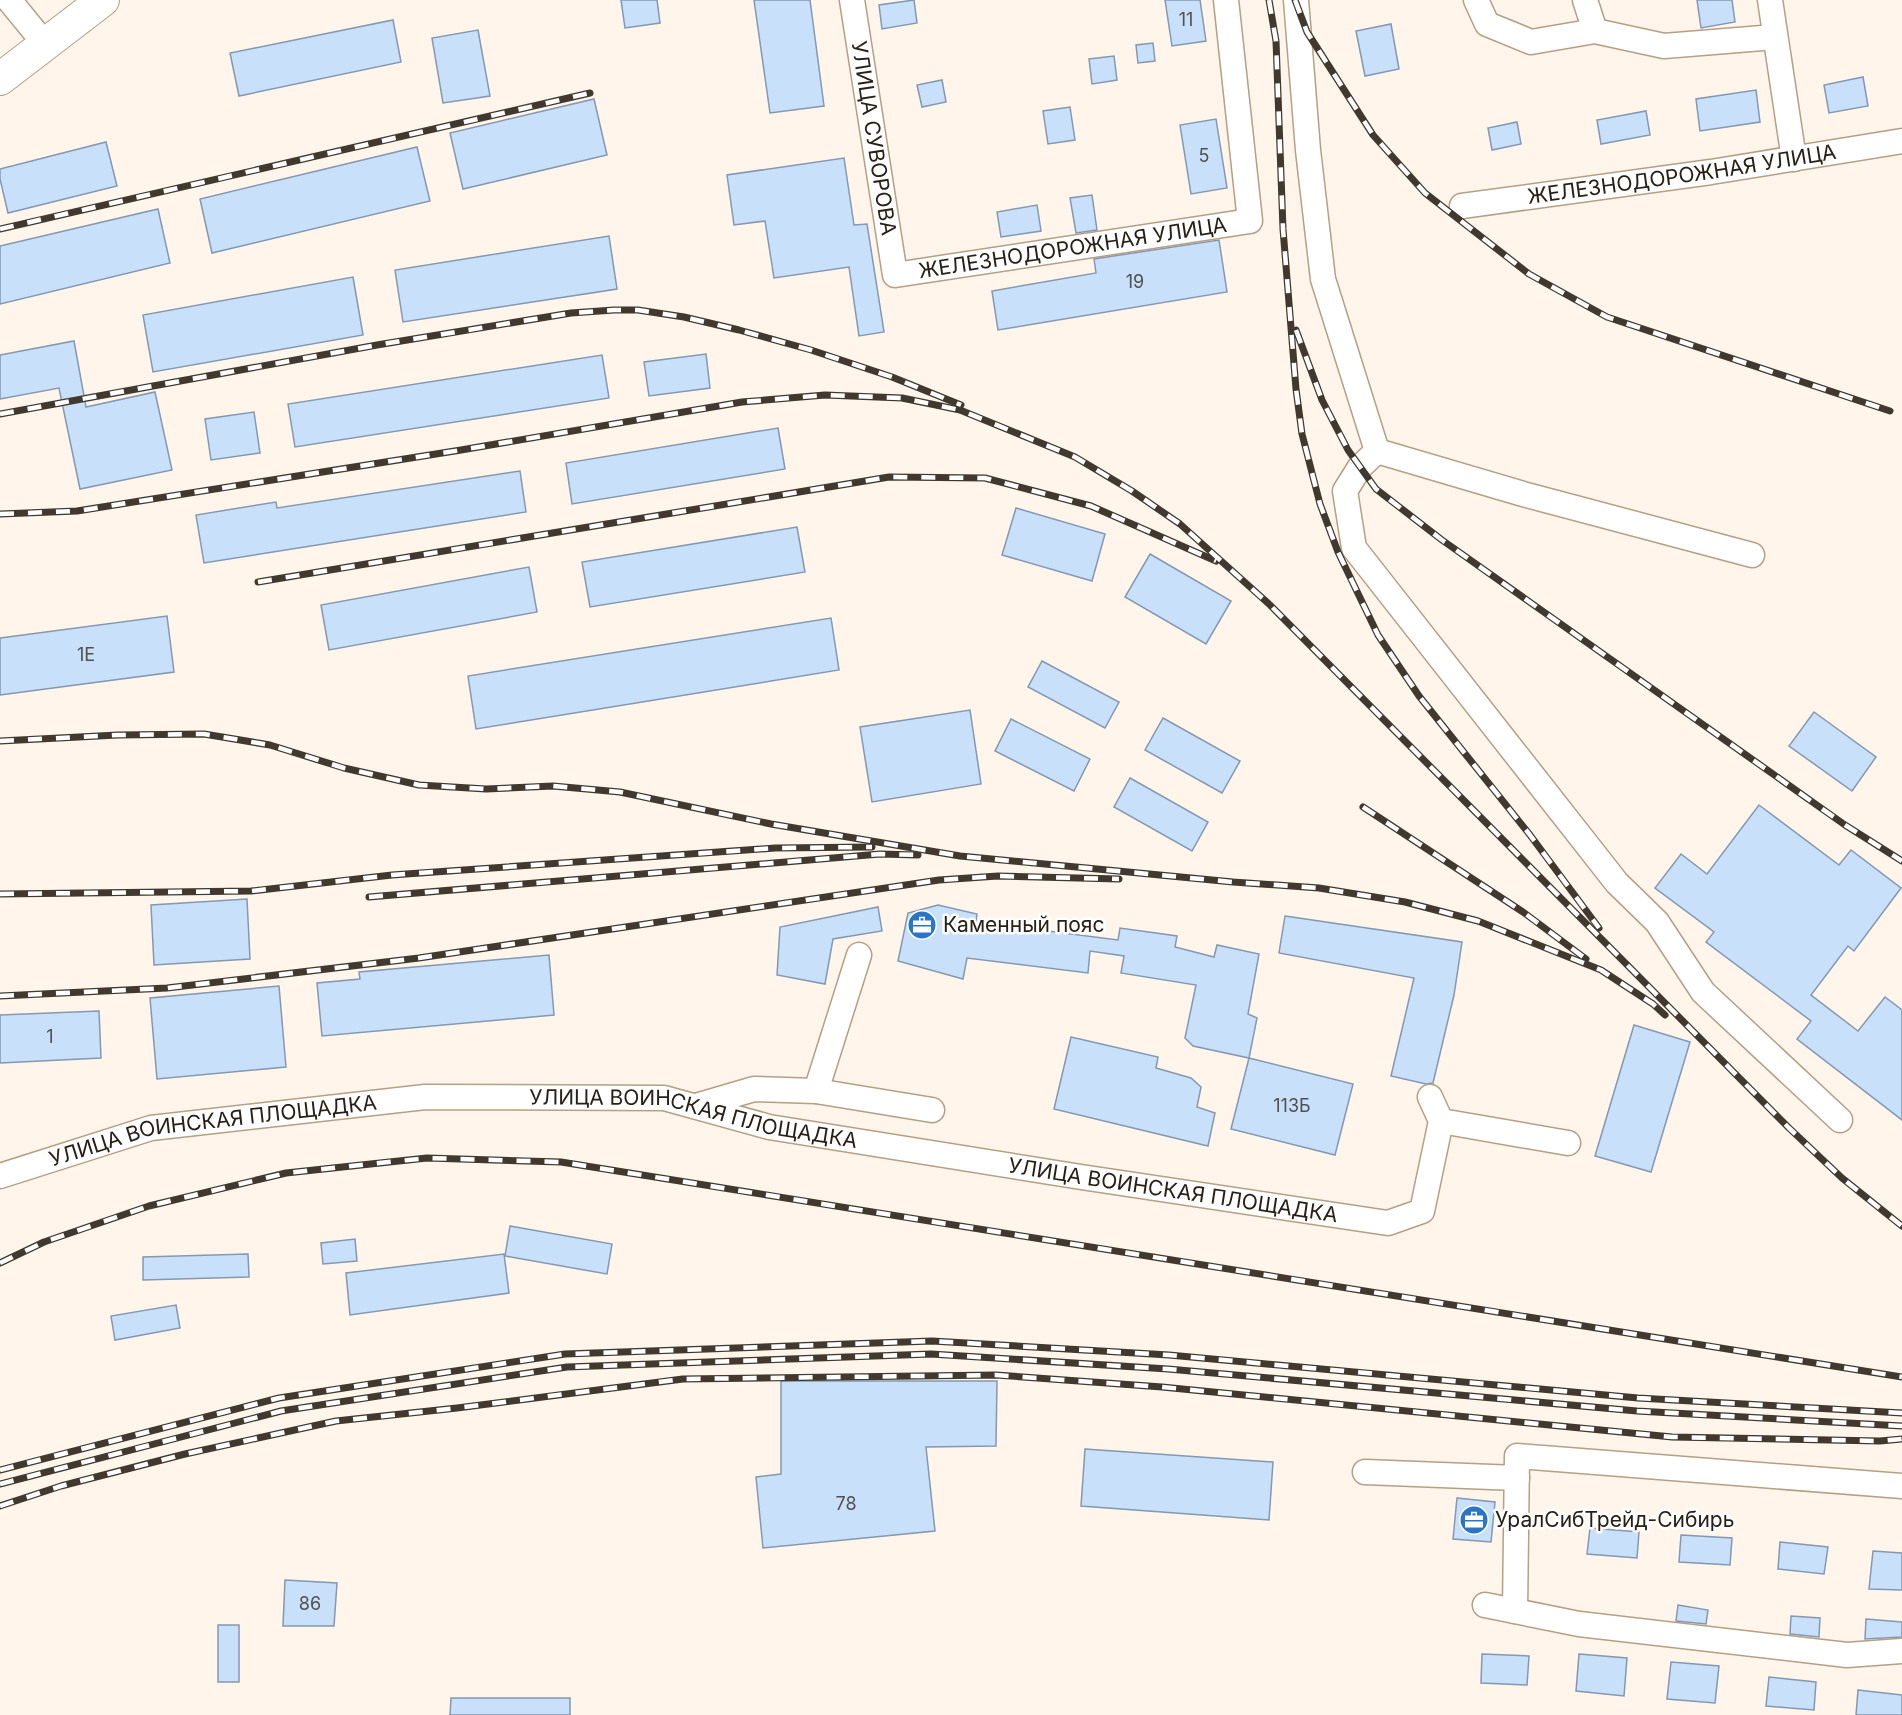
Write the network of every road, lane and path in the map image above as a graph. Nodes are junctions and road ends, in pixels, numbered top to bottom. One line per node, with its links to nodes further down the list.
1 (9, 0): 11 (street)
2 (103, 0): 11 (main road)
3 (852, 0): 16 (street, УЛИЦА СУВОРОВА)
4 (1226, 0): 16 (street, ЖЕЛЕЗНОДОРОЖНАЯ УЛИЦА)
5 (1296, 0): 17 (street)
6 (1476, 0): 9 (street)
7 (1585, 0): 9 (street)
8 (1770, 0): 10 (street)
9 (1595, 31): 10 (street)
10 (1775, 37): 14 (street)
11 (45, 44): 12 (main road)
12 (0, 79)
13 (1902, 141): 14 (street, ЖЕЛЕЗНОДОРОЖНАЯ УЛИЦА)
14 (1794, 159): 15 (street, ЖЕЛЕЗНОДОРОЖНАЯ УЛИЦА)
15 (1462, 206)
16 (895, 275)
17 (1377, 451): 18 (street); 24 (street)
18 (1752, 555)
19 (858, 955): 20 (street)
20 (816, 1091): 22 (street); 23 (street)
21 (1430, 1097): 25 (street)
22 (696, 1106): 25 (street, УЛИЦА ВОИНСКАЯ ПЛОЩАДКА); 27 (street, УЛИЦА ВОИНСКАЯ ПЛОЩАДКА)
23 (932, 1110)
24 (1840, 1120)
25 (1441, 1121): 26 (street)
26 (1568, 1143)
27 (0, 1176)
28 (1365, 1472): 29 (street)
29 (1517, 1478): 30 (street); 32 (street)
30 (1902, 1486)
31 (1485, 1605): 32 (street)
32 (1515, 1611): 33 (street)
33 (1902, 1651)

